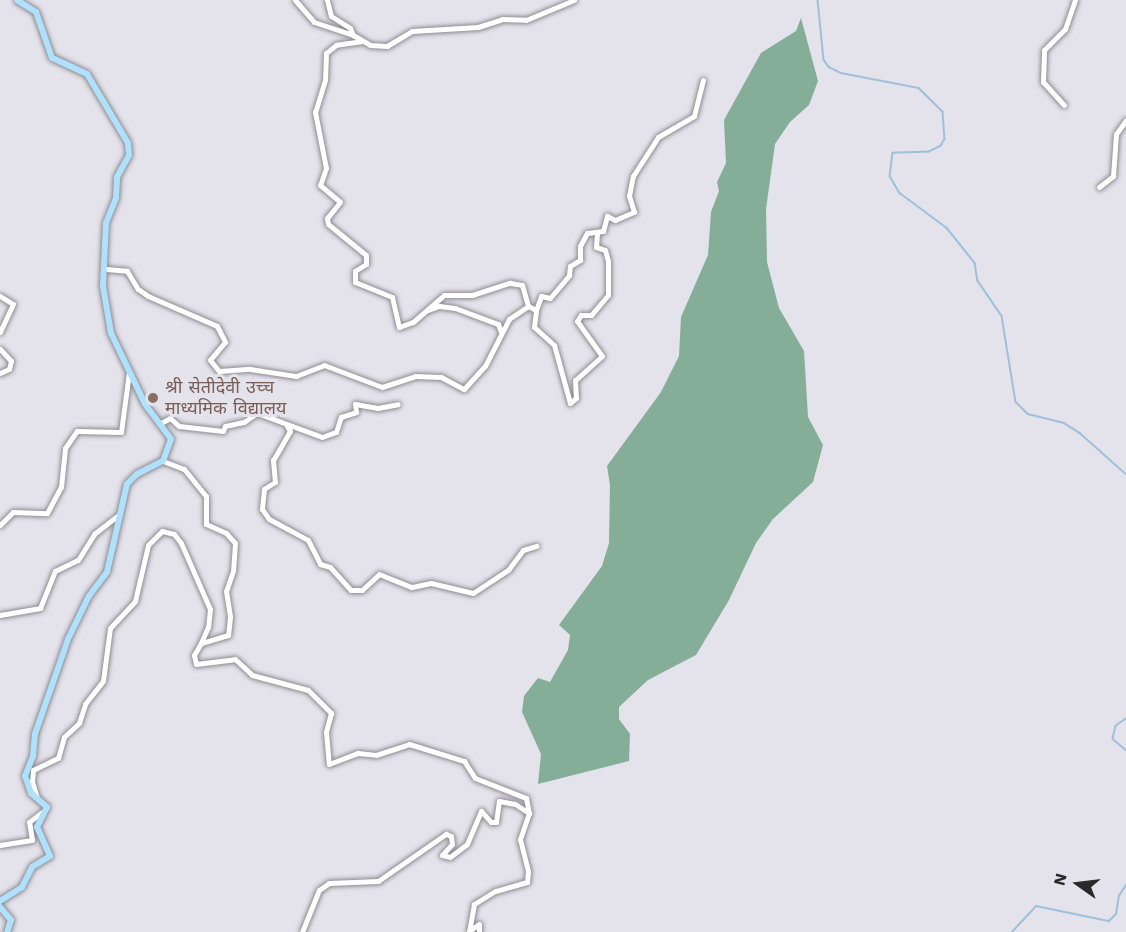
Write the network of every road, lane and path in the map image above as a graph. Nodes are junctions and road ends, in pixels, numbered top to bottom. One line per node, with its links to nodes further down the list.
1 (17, 0): 13 (main road)
2 (295, 0): 6 (street)
3 (327, 0): 6 (street)
4 (574, 0): 7 (street)
5 (1075, 0): 9 (street)
6 (353, 35): 7 (street)
7 (363, 41): 17 (street)
8 (703, 80): 12 (street)
9 (1064, 105)
10 (1126, 120): 11 (street)
11 (1099, 187)
12 (597, 233): 16 (street); 16 (street)
13 (106, 269): 19 (street); 21 (main road)
14 (0, 296): 18 (street)
15 (528, 306): 16 (street); 17 (street); 19 (street)
16 (536, 310)
17 (424, 312): 19 (street)
18 (0, 332)
19 (501, 334)
20 (0, 349): 22 (street)
21 (129, 367): 24 (main road); 28 (street)
22 (0, 373)
23 (398, 404): 25 (street)
24 (161, 423): 25 (street); 26 (main road)
25 (287, 426): 29 (street)
26 (163, 461): 27 (main road); 31 (street)
27 (118, 514): 30 (street); 32 (main road)
28 (0, 525)
29 (536, 546)
30 (0, 615)
31 (201, 643): 32 (street); 34 (street)
32 (38, 798): 33 (main road)
33 (45, 810): 35 (street); 36 (main road)
34 (529, 813): 38 (street); 40 (street)
35 (0, 845)
36 (0, 901)
37 (0, 907): 39 (main road)
38 (469, 931): 41 (street)
39 (7, 932)
40 (302, 932)
41 (479, 932)

